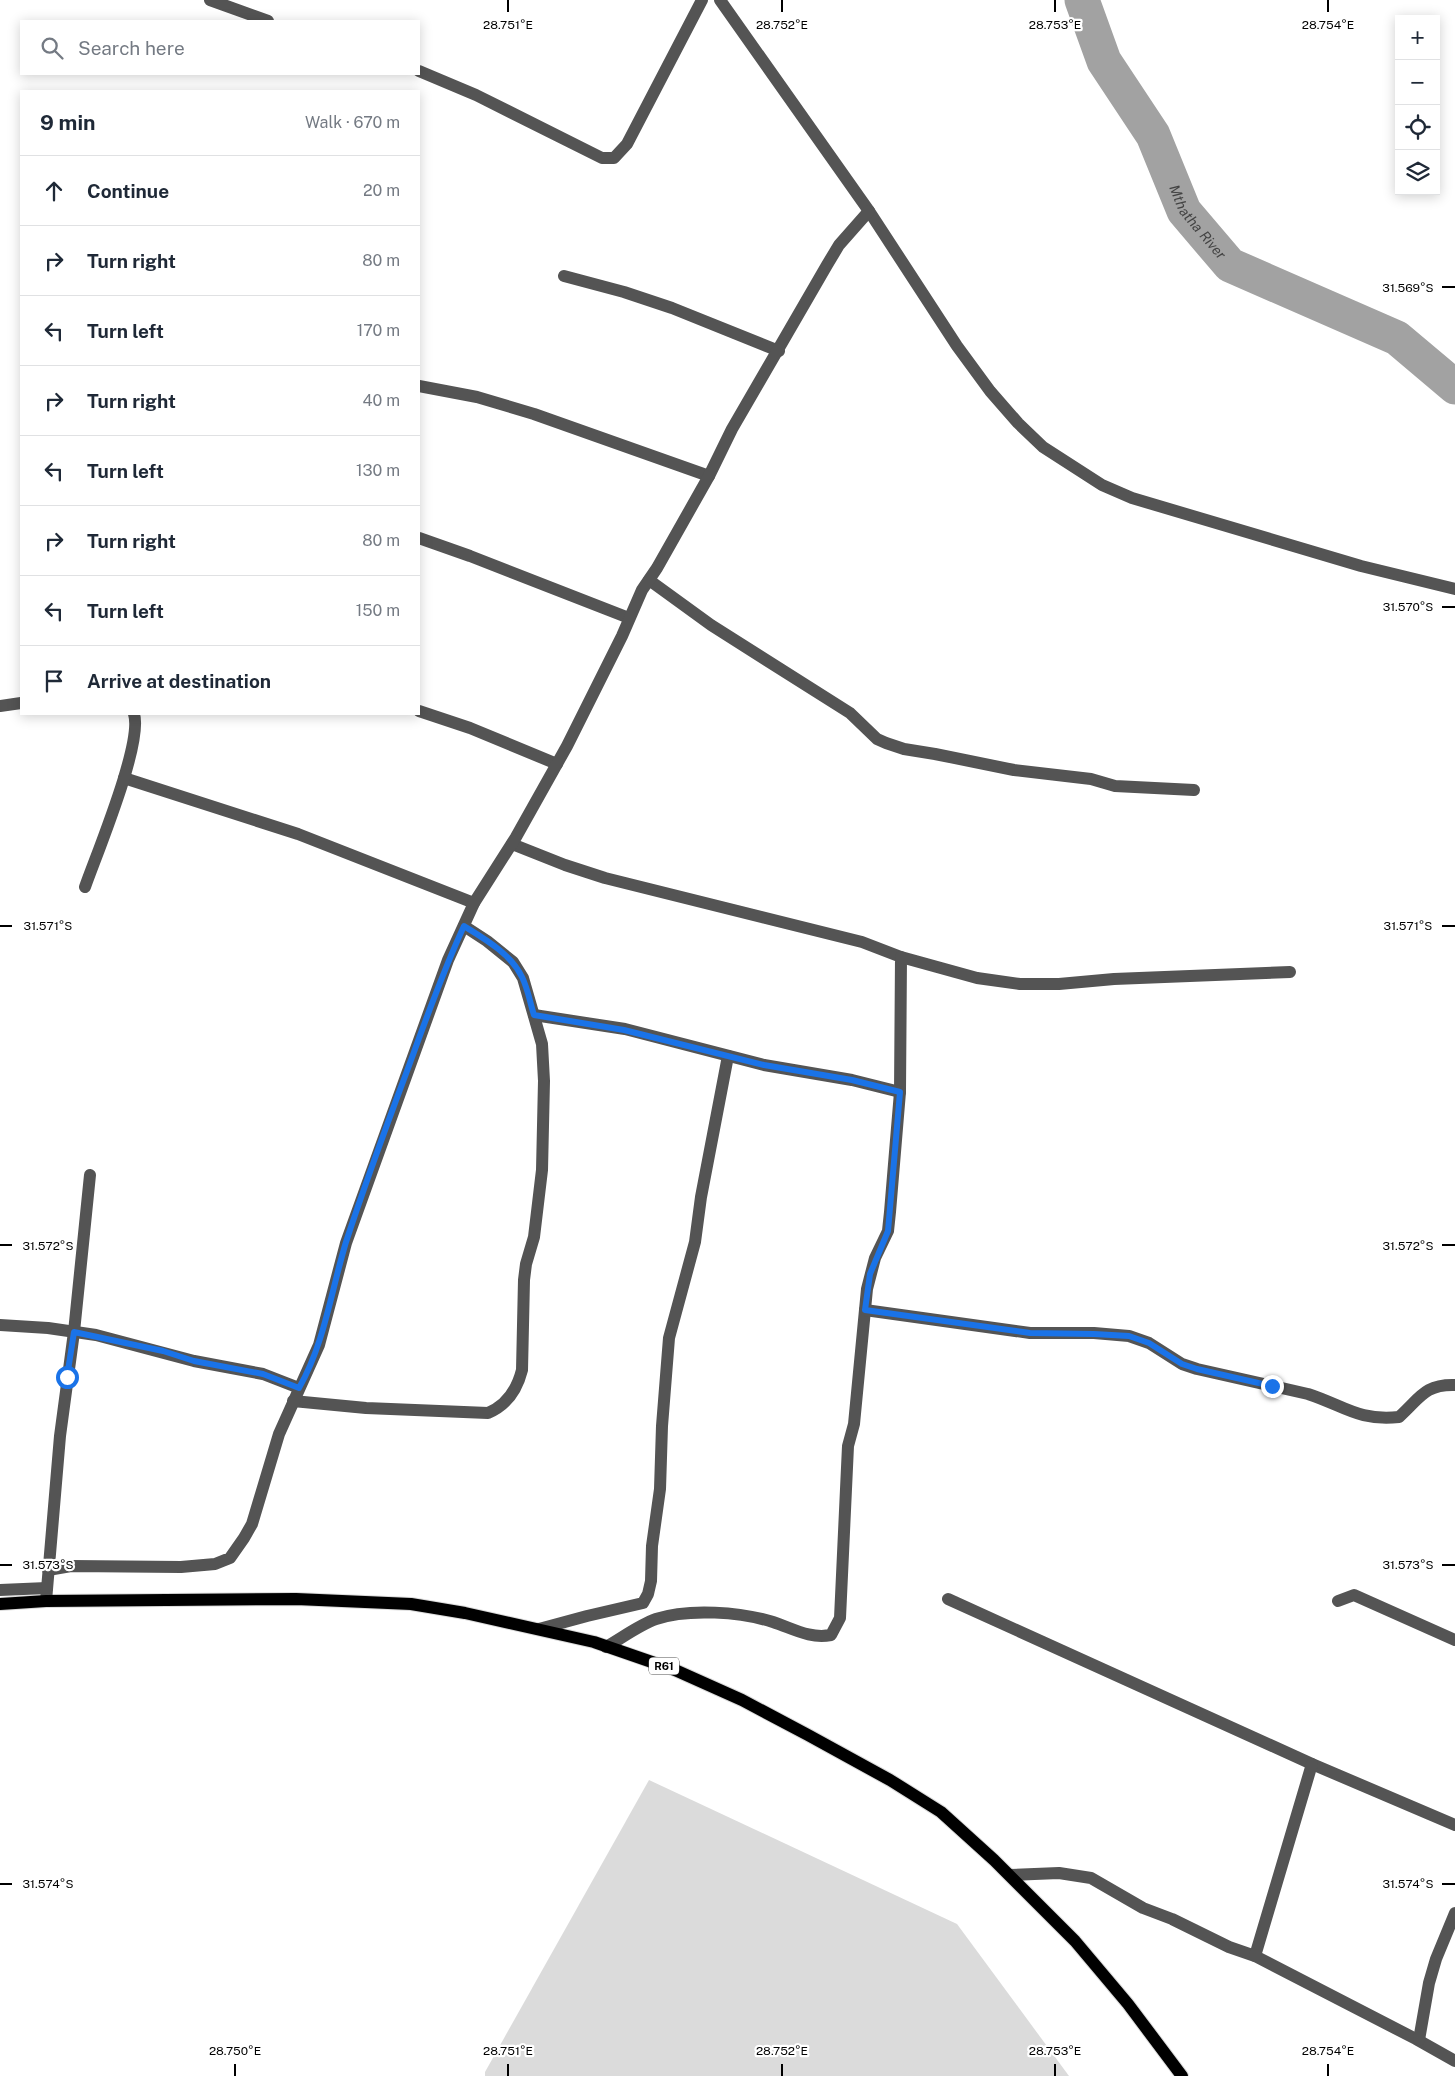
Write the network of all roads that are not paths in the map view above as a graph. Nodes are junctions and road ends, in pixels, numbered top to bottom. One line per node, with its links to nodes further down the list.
1 (210, 0): 4 (street)
2 (702, 0): 5 (street)
3 (720, 0): 6 (street)
4 (265, 20)
5 (420, 71)
6 (869, 211): 8 (street); 13 (street)
7 (564, 276): 8 (street)
8 (779, 351): 10 (street)
9 (420, 386): 10 (street)
10 (709, 476): 12 (street)
11 (420, 538): 14 (street)
12 (649, 580): 14 (street); 21 (street)
13 (1455, 589)
14 (629, 618): 19 (street)
15 (20, 703): 16 (street)
16 (0, 706)
17 (420, 711): 19 (street)
18 (134, 715): 20 (street)
19 (557, 764): 22 (street)
20 (124, 778): 23 (street); 24 (street)
21 (1194, 790)
22 (512, 844): 24 (street); 26 (street)
23 (85, 887)
24 (474, 903): 25 (street)
25 (464, 926): 28 (street); 36 (street)
26 (901, 957): 27 (street); 30 (street)
27 (1290, 972)
28 (534, 1015): 29 (street); 37 (street)
29 (728, 1056): 30 (street); 44 (street)
30 (900, 1092): 32 (street)
31 (90, 1175): 34 (street)
32 (865, 1310): 35 (street); 46 (street)
33 (0, 1325): 34 (street)
34 (74, 1332): 36 (street); 38 (street)
35 (1455, 1385)
36 (299, 1388): 37 (street)
37 (293, 1400): 38 (street)
38 (48, 1570): 40 (street)
39 (0, 1590): 40 (street)
40 (46, 1594): 43 (main road, R61); 44 (main road, R61)
41 (948, 1599): 47 (street)
42 (1338, 1601): 45 (street)
43 (0, 1604)
44 (540, 1630): 46 (main road, R61)
45 (1455, 1640)
46 (606, 1647): 49 (main road, R61)
47 (1312, 1764): 48 (street); 51 (street)
48 (1455, 1825)
49 (1010, 1875): 51 (street); 54 (main road, R61)
50 (1455, 1913): 52 (street)
51 (1256, 1956): 52 (street)
52 (1419, 2040): 53 (street)
53 (1455, 2061)
54 (1182, 2076)

